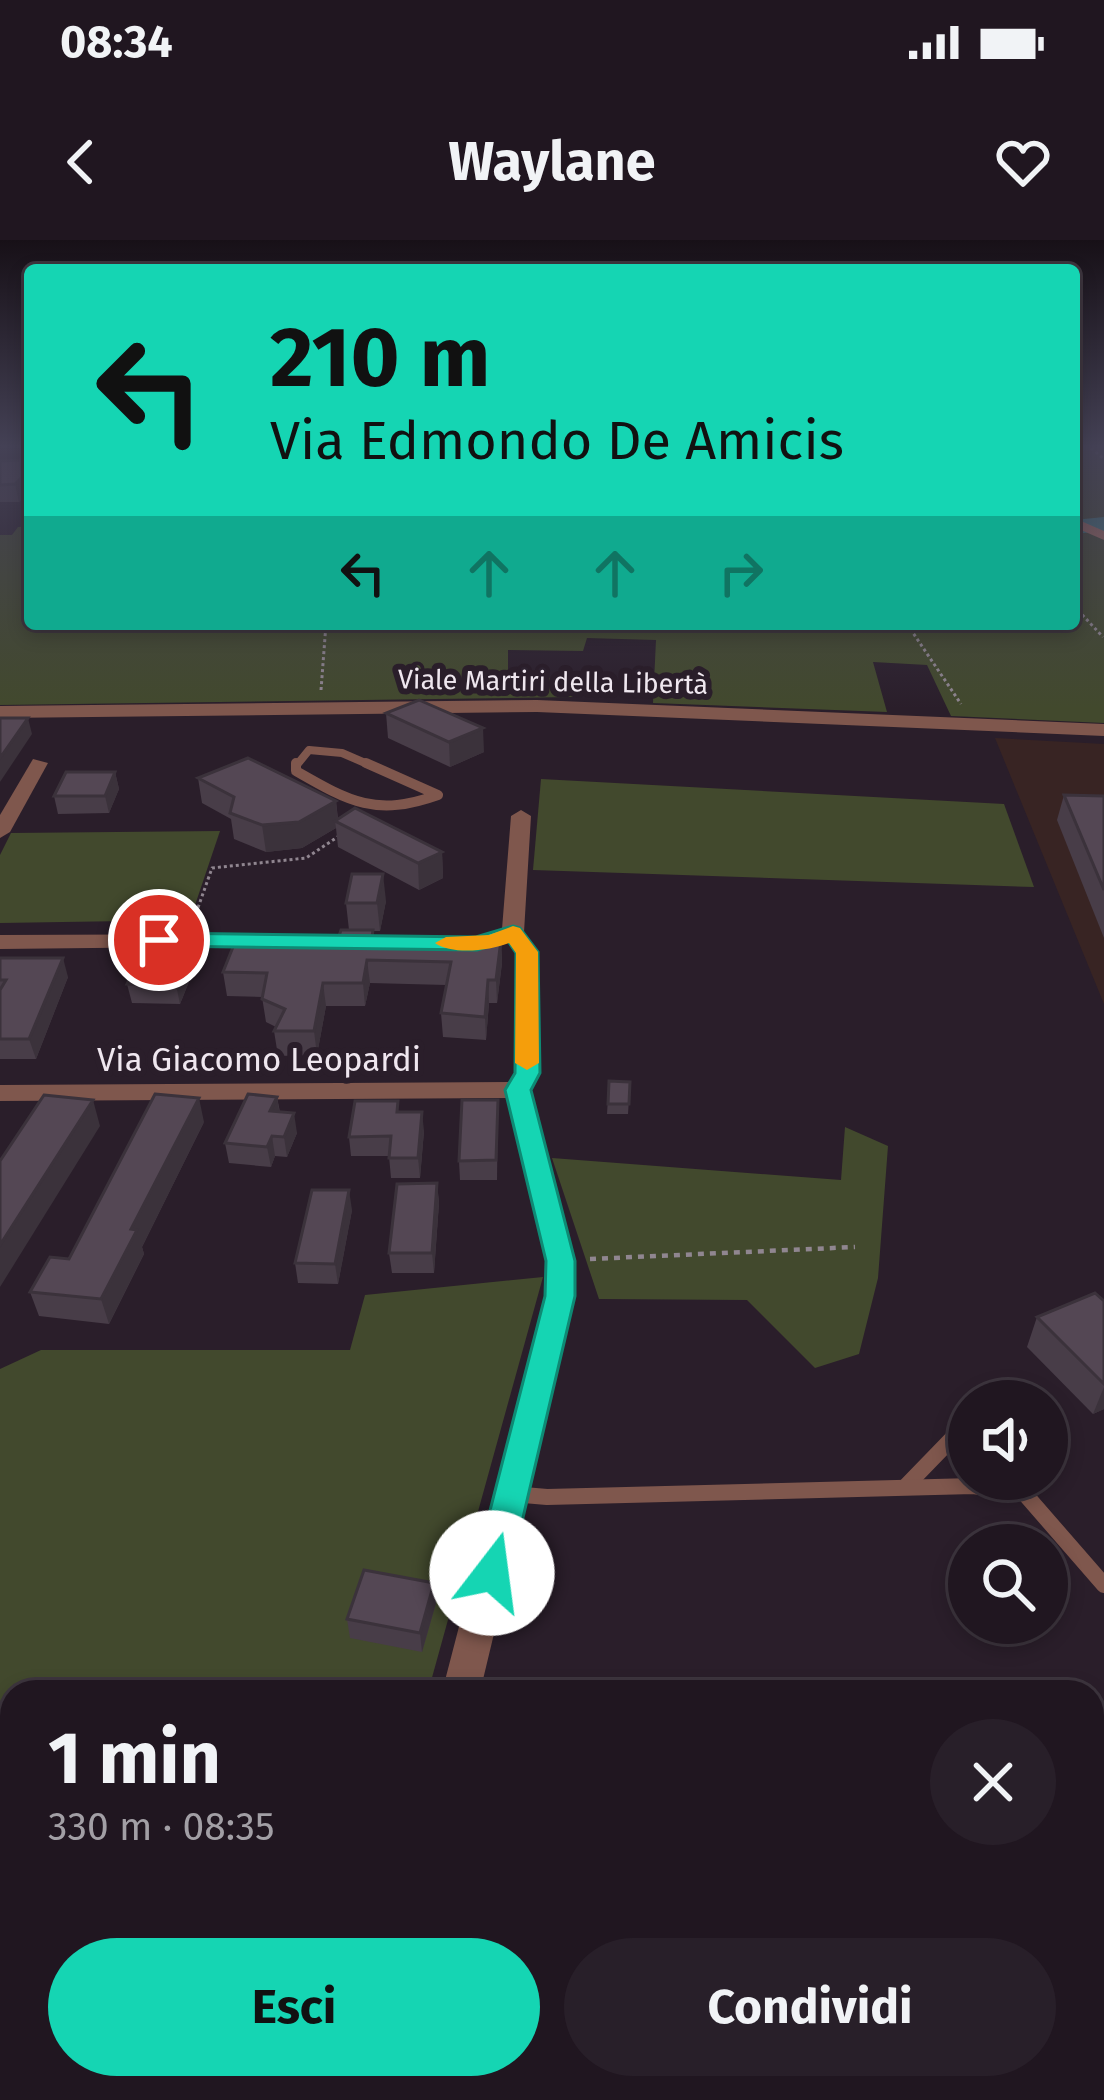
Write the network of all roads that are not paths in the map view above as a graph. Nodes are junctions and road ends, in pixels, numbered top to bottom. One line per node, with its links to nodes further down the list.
1 (0, 712): 2 (street, Viale Martiri della Libertà)
2 (1104, 730)
3 (39, 764): 6 (street)
4 (374, 808): 4 (lane)
5 (521, 816): 7 (street)
6 (0, 832)
7 (513, 932): 10 (street); 11 (street)
8 (298, 941): 9 (street)
9 (0, 942)
10 (477, 944)
11 (518, 1090): 12 (street, Via Giacomo Leopardi); 16 (street)
12 (0, 1093)
13 (948, 1441): 14 (lane)
14 (907, 1486): 15 (lane); 16 (lane)
15 (948, 1486)
16 (512, 1494): 19 (street)
17 (1036, 1500): 18 (lane)
18 (1104, 1585)
19 (464, 1680)

